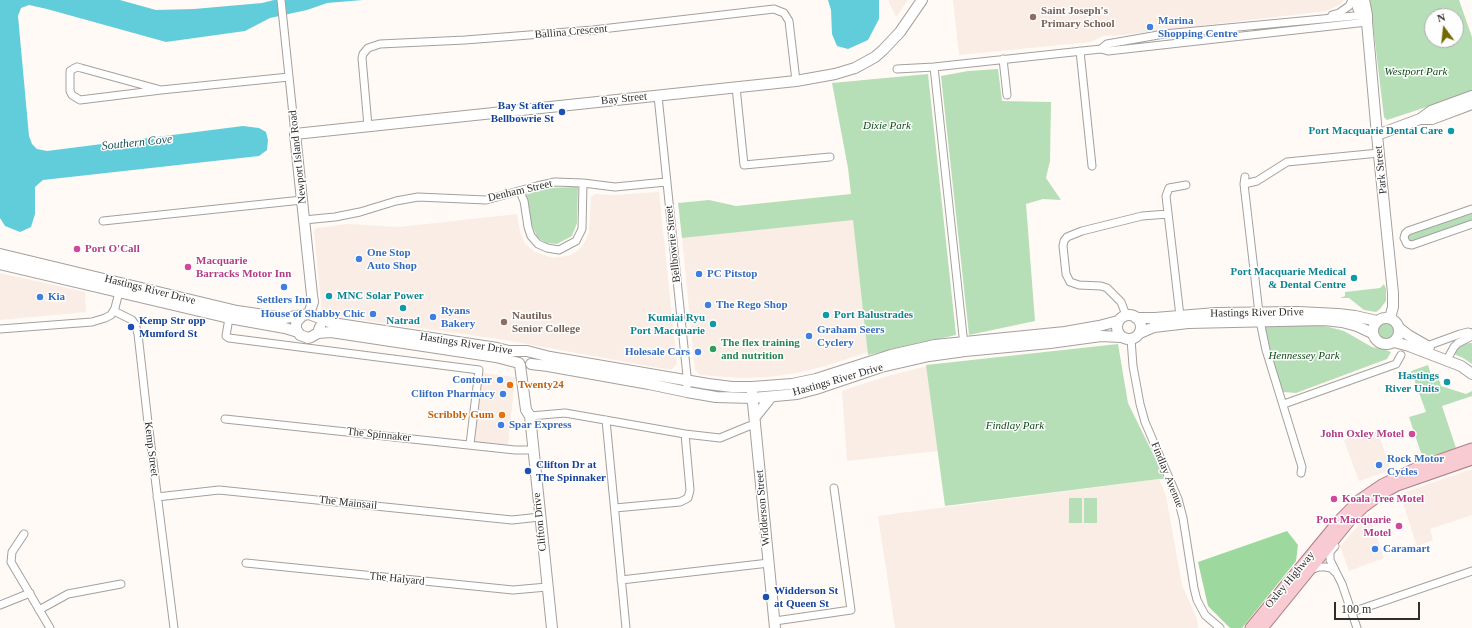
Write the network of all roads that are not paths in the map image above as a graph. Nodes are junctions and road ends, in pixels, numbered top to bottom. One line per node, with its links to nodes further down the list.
1 (281, 0): 13 (street, Newport Island Road)
2 (922, 0): 14 (main road, Bay Street)
3 (1352, 0): 7 (street)
4 (1355, 0): 6 (main road, Park Street)
5 (1364, 0): 6 (main road, Park Street)
6 (1365, 17): 7 (street); 8 (street); 24 (main road, Park Street)
7 (1318, 20): 8 (street)
8 (1101, 49): 9 (street)
9 (1080, 51): 10 (street); 27 (street)
10 (1003, 59): 11 (street); 17 (street)
11 (934, 67): 12 (street); 61 (street)
12 (897, 70)
13 (289, 76): 16 (street); 23 (street, Newport Island Road)
14 (796, 81): 15 (main road, Bay Street); 22 (street, Ballina Crescent)
15 (736, 87): 18 (main road, Bay Street); 26 (street)
16 (161, 90): 16 (street)
17 (1007, 95)
18 (658, 96): 22 (main road, Bay Street); 29 (street, Bellbowrie Street)
19 (1472, 96): 21 (main road)
20 (1472, 104): 21 (main road)
21 (1420, 119): 24 (main road)
22 (368, 126): 23 (main road, Bay Street)
23 (295, 134): 34 (main road, Newport Island Road)
24 (1377, 135): 25 (main road, Park Street)
25 (1379, 153): 31 (street); 49 (main road, Park Street)
26 (830, 157)
27 (1092, 166)
28 (1245, 177): 31 (street)
29 (666, 182): 30 (street, Denham Street); 69 (street, Bellbowrie Street)
30 (583, 183): 33 (street, Denham Street); 33 (street)
31 (1244, 184): 46 (street)
32 (1186, 185): 36 (street)
33 (520, 192): 37 (street, Denham Street)
34 (302, 200): 37 (main road, Newport Island Road); 38 (street)
35 (1472, 209): 39 (street)
36 (1168, 214): 45 (street); 48 (street)
37 (304, 220): 44 (main road, Newport Island Road)
38 (103, 222)
39 (1472, 224)
40 (0, 254): 42 (main road, Hastings River Drive)
41 (0, 264): 42 (main road, Hastings River Drive)
42 (120, 287): 43 (street); 44 (main road, Hastings River Drive); 47 (main road, Hastings River Drive)
43 (114, 311): 52 (street); 86 (street, Kemp Street)
44 (309, 316): 53 (main road); 54 (main road); 63 (main road, Hastings River Drive)
45 (1180, 316): 46 (main road, Hastings River Drive); 48 (main road, Hastings River Drive)
46 (1260, 317): 50 (main road, Hastings River Drive); 55 (main road, Hastings River Drive); 56 (main road, Hastings River Drive); 74 (street)
47 (229, 318): 53 (main road, Hastings River Drive); 80 (street)
48 (1127, 318): 55 (main road); 59 (main road); 61 (main road, Hastings River Drive)
49 (1390, 318): 50 (main road); 51 (main road)
50 (1377, 320): 56 (main road)
51 (1399, 328): 60 (main road); 62 (main road)
52 (0, 329)
53 (298, 332): 54 (main road)
54 (318, 333): 66 (main road, Hastings River Drive)
55 (1140, 333): 59 (main road)
56 (1372, 333): 60 (main road)
57 (1472, 333): 62 (street)
58 (1472, 336): 65 (street)
59 (1126, 338): 61 (main road, Hastings River Drive); 108 (street, Findlay Avenue)
60 (1394, 342): 68 (main road)
61 (964, 346): 70 (main road, Hastings River Drive); 72 (main road, Hastings River Drive)
62 (1427, 346): 65 (main road)
63 (525, 352): 66 (main road); 66 (main road); 69 (main road, Hastings River Drive)
64 (1402, 355): 74 (street)
65 (1449, 356): 67 (main road)
66 (525, 364): 71 (main road, Hastings River Drive); 75 (main road, Clifton Drive)
67 (1472, 367)
68 (1472, 374)
69 (687, 381): 70 (main road, Hastings River Drive); 71 (street, Bellbowrie Street)
70 (752, 387): 73 (main road, Widderson Street)
71 (686, 392): 73 (main road, Hastings River Drive)
72 (771, 397): 73 (main road, Hastings River Drive); 78 (main road)
73 (753, 398): 78 (main road, Widderson Street)
74 (1284, 404): 84 (street)
75 (530, 416): 77 (street); 82 (main road, Clifton Drive)
76 (225, 419): 80 (street, The Spinnaker)
77 (606, 420): 79 (street); 87 (street)
78 (755, 421): 79 (street); 91 (main road, Widderson Street)
79 (685, 434): 87 (street)
80 (470, 444): 82 (street, The Spinnaker)
81 (1472, 449): 109 (main road, Oxley Highway)
82 (533, 450): 88 (main road, Clifton Drive)
83 (1472, 459): 89 (main road, Oxley Highway)
84 (1301, 473)
85 (834, 488): 103 (street)
86 (157, 497): 88 (street, The Mainsail); 105 (street, Kemp Street)
87 (615, 508): 96 (street)
88 (540, 517): 98 (main road, Clifton Drive)
89 (1343, 529): 94 (main road, Oxley Highway); 95 (street)
90 (24, 534): 99 (street)
91 (769, 563): 96 (street); 103 (main road, Widderson Street)
92 (246, 564): 98 (street, The Halyard)
93 (1472, 571): 102 (street)
94 (1308, 572): 95 (street); 110 (main road, Oxley Highway)
95 (1337, 574): 102 (street)
96 (621, 580): 107 (street)
97 (121, 584): 101 (street)
98 (547, 587): 106 (main road, Clifton Drive)
99 (30, 593): 100 (street); 101 (street)
100 (0, 605)
101 (40, 610): 104 (street)
102 (1352, 612): 111 (street)
103 (775, 624)
104 (50, 628)
105 (174, 628)
106 (552, 628)
107 (626, 628)
108 (1220, 628)
109 (1251, 628)
110 (1262, 628)
111 (1357, 628)

